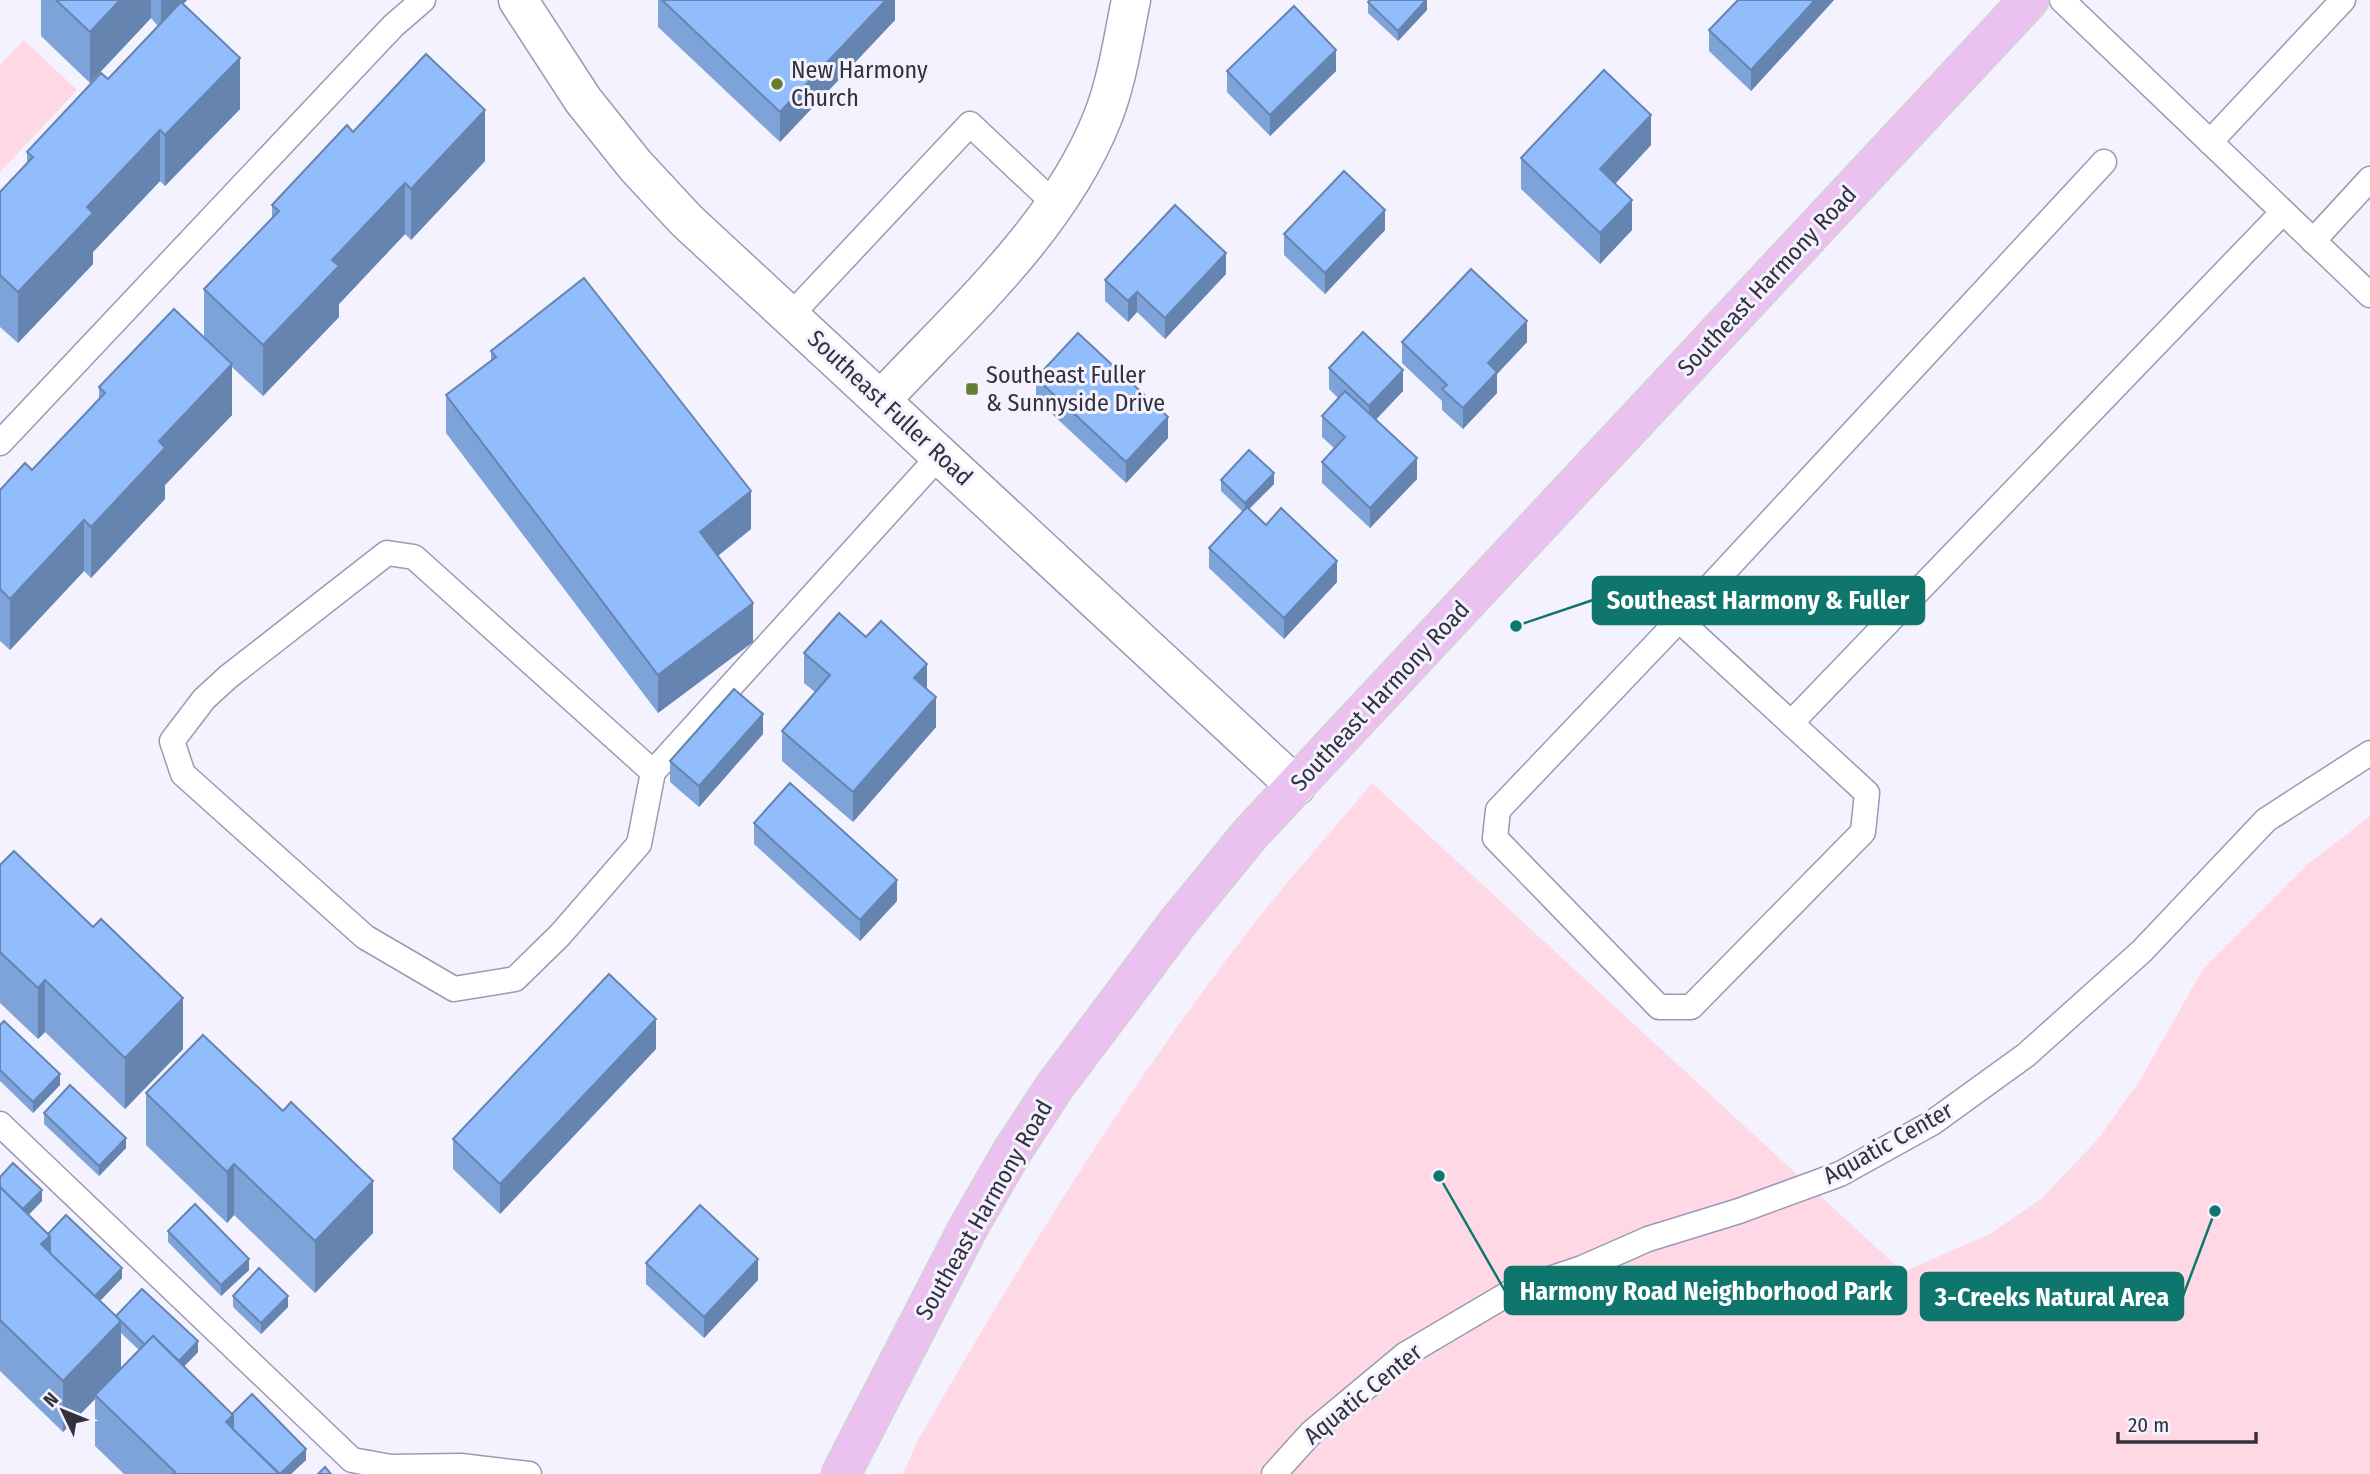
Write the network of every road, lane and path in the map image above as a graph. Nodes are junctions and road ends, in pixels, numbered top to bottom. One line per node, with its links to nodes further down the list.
1 (423, 0): 16 (lane)
2 (518, 0): 14 (street, Southeast Fuller Road)
3 (1131, 0): 10 (street)
4 (2029, 0): 22 (main road, Southeast Harmony Road)
5 (2062, 0): 7 (lane)
6 (2343, 0): 7 (lane)
7 (2210, 142): 11 (lane)
8 (2104, 162): 18 (lane)
9 (2370, 179): 12 (lane)
10 (1055, 204): 14 (lane); 15 (street)
11 (2283, 212): 12 (lane); 19 (lane)
12 (2313, 241): 13 (lane)
13 (2370, 295)
14 (790, 316): 15 (street, Southeast Fuller Road)
15 (882, 400): 17 (street, Southeast Fuller Road)
16 (0, 443)
17 (941, 454): 21 (lane); 22 (street, Southeast Fuller Road)
18 (1679, 620): 19 (lane); 19 (lane)
19 (1791, 723)
20 (2370, 753): 26 (lane, Aquatic Center)
21 (653, 772): 21 (lane)
22 (1296, 786): 25 (main road, Southeast Harmony Road)
23 (0, 1124): 24 (lane)
24 (529, 1474)
25 (841, 1474)
26 (1274, 1474)

